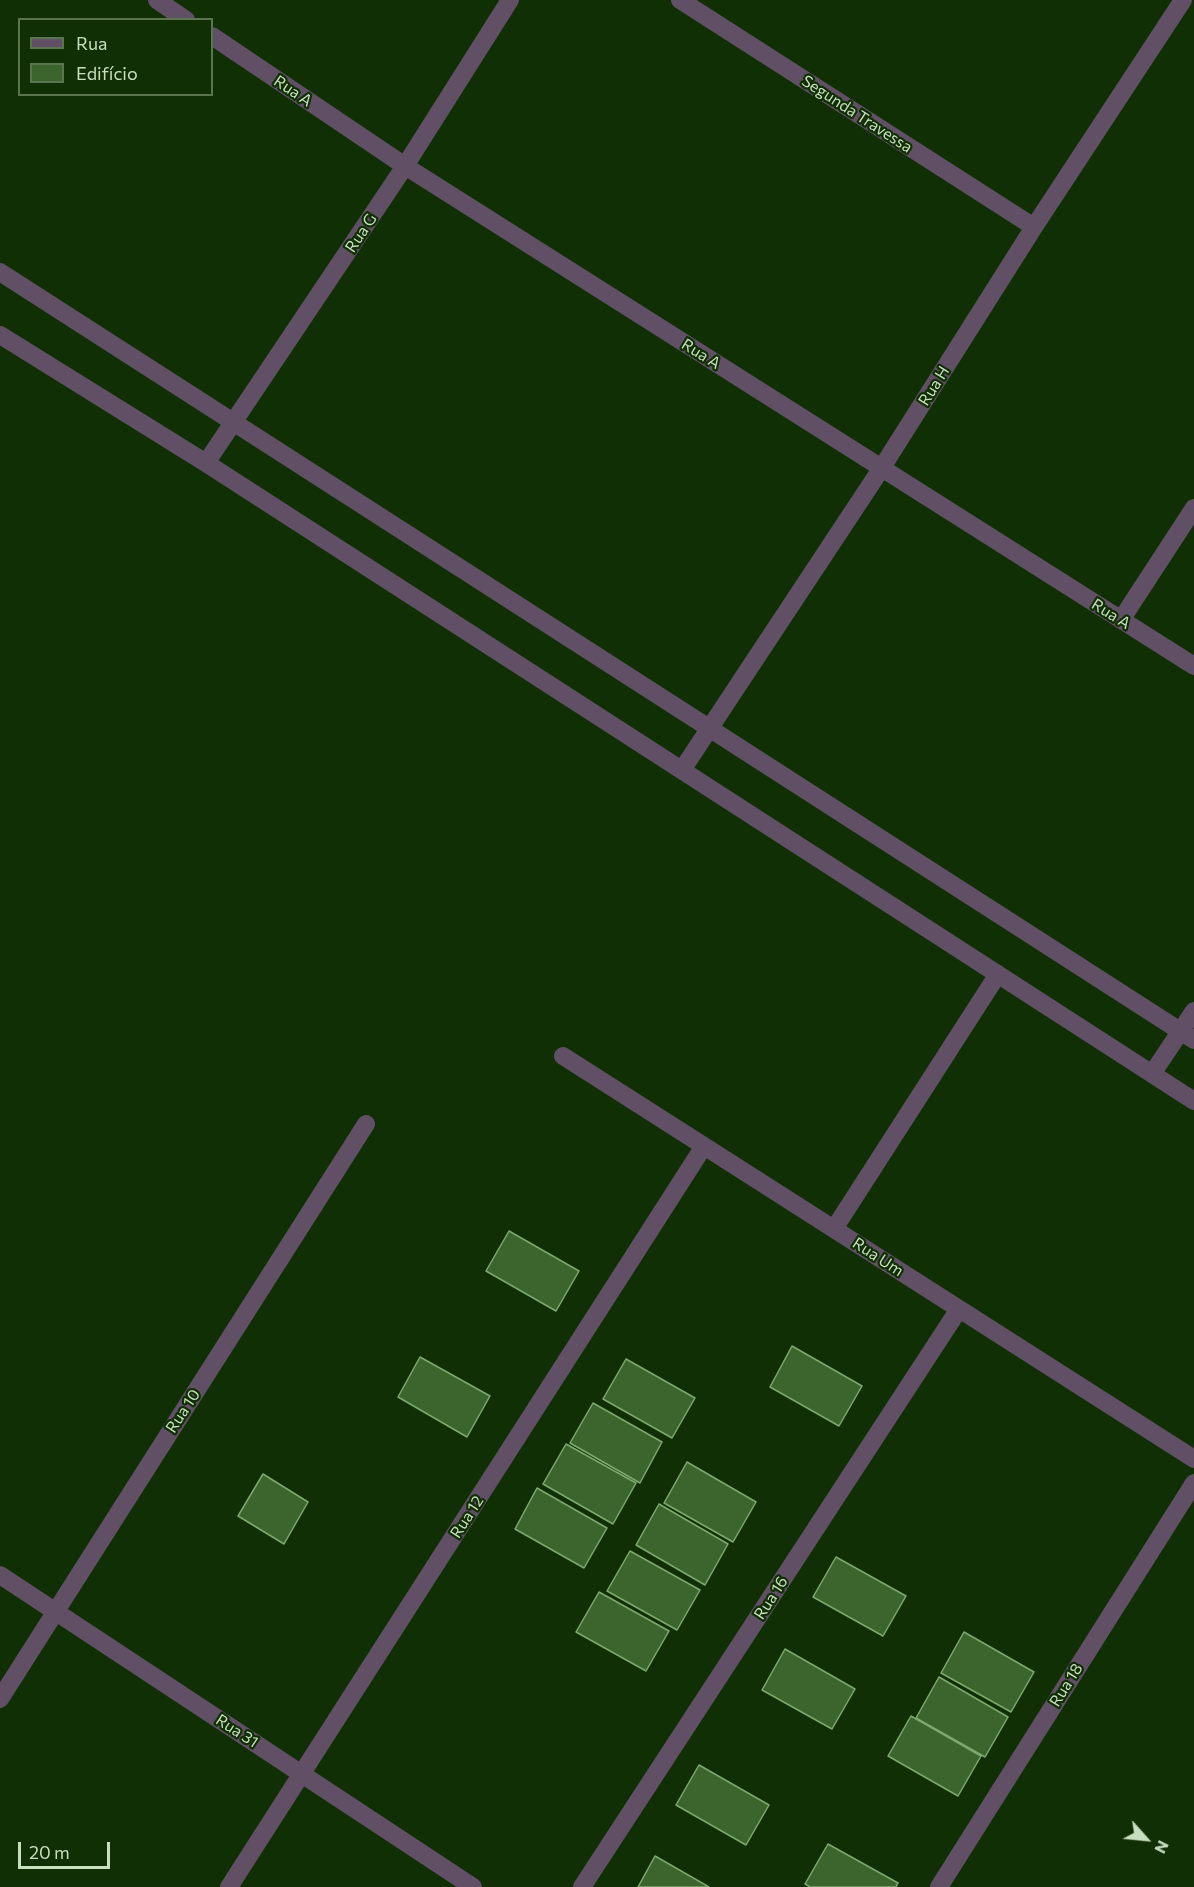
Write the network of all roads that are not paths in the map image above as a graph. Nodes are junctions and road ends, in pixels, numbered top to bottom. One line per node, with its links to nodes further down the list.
1 (510, 0): 7 (street, Rua G)
2 (680, 0): 8 (street, Segunda Travessa)
3 (1183, 0): 8 (street, Rua H)
4 (161, 1): 5 (street)
5 (183, 18)
6 (213, 37): 7 (street, Rua A)
7 (405, 166): 11 (street, Rua G); 13 (street, Rua A)
8 (1034, 227): 13 (street, Rua H)
9 (0, 272): 11 (street)
10 (0, 335): 12 (street)
11 (233, 423): 12 (street, Rua G); 17 (street)
12 (206, 463): 18 (street)
13 (881, 469): 15 (street, Rua A); 17 (street, Rua H)
14 (1194, 508): 15 (street)
15 (1121, 620): 16 (street, Rua A)
16 (1194, 666)
17 (709, 729): 18 (street, Rua H); 21 (street)
18 (682, 770): 19 (street)
19 (998, 974): 23 (street); 27 (street)
20 (1194, 1011): 21 (street)
21 (1187, 1036): 23 (street)
22 (563, 1056): 26 (street, Rua Um)
23 (1152, 1074): 24 (street)
24 (1194, 1101)
25 (366, 1124): 32 (street, Rua 10)
26 (704, 1146): 27 (street, Rua Um); 34 (street, Rua 12)
27 (834, 1229): 28 (street, Rua Um)
28 (959, 1309): 29 (street, Rua Um); 37 (street, Rua 16)
29 (1194, 1459)
30 (1194, 1483): 38 (street, Rua 18)
31 (0, 1575): 32 (street, Rua 31)
32 (55, 1611): 33 (street, Rua 10); 34 (street, Rua 31)
33 (0, 1699)
34 (302, 1774): 35 (street, Rua 12); 36 (street, Rua 31)
35 (229, 1887)
36 (473, 1887)
37 (582, 1887)
38 (939, 1887)

